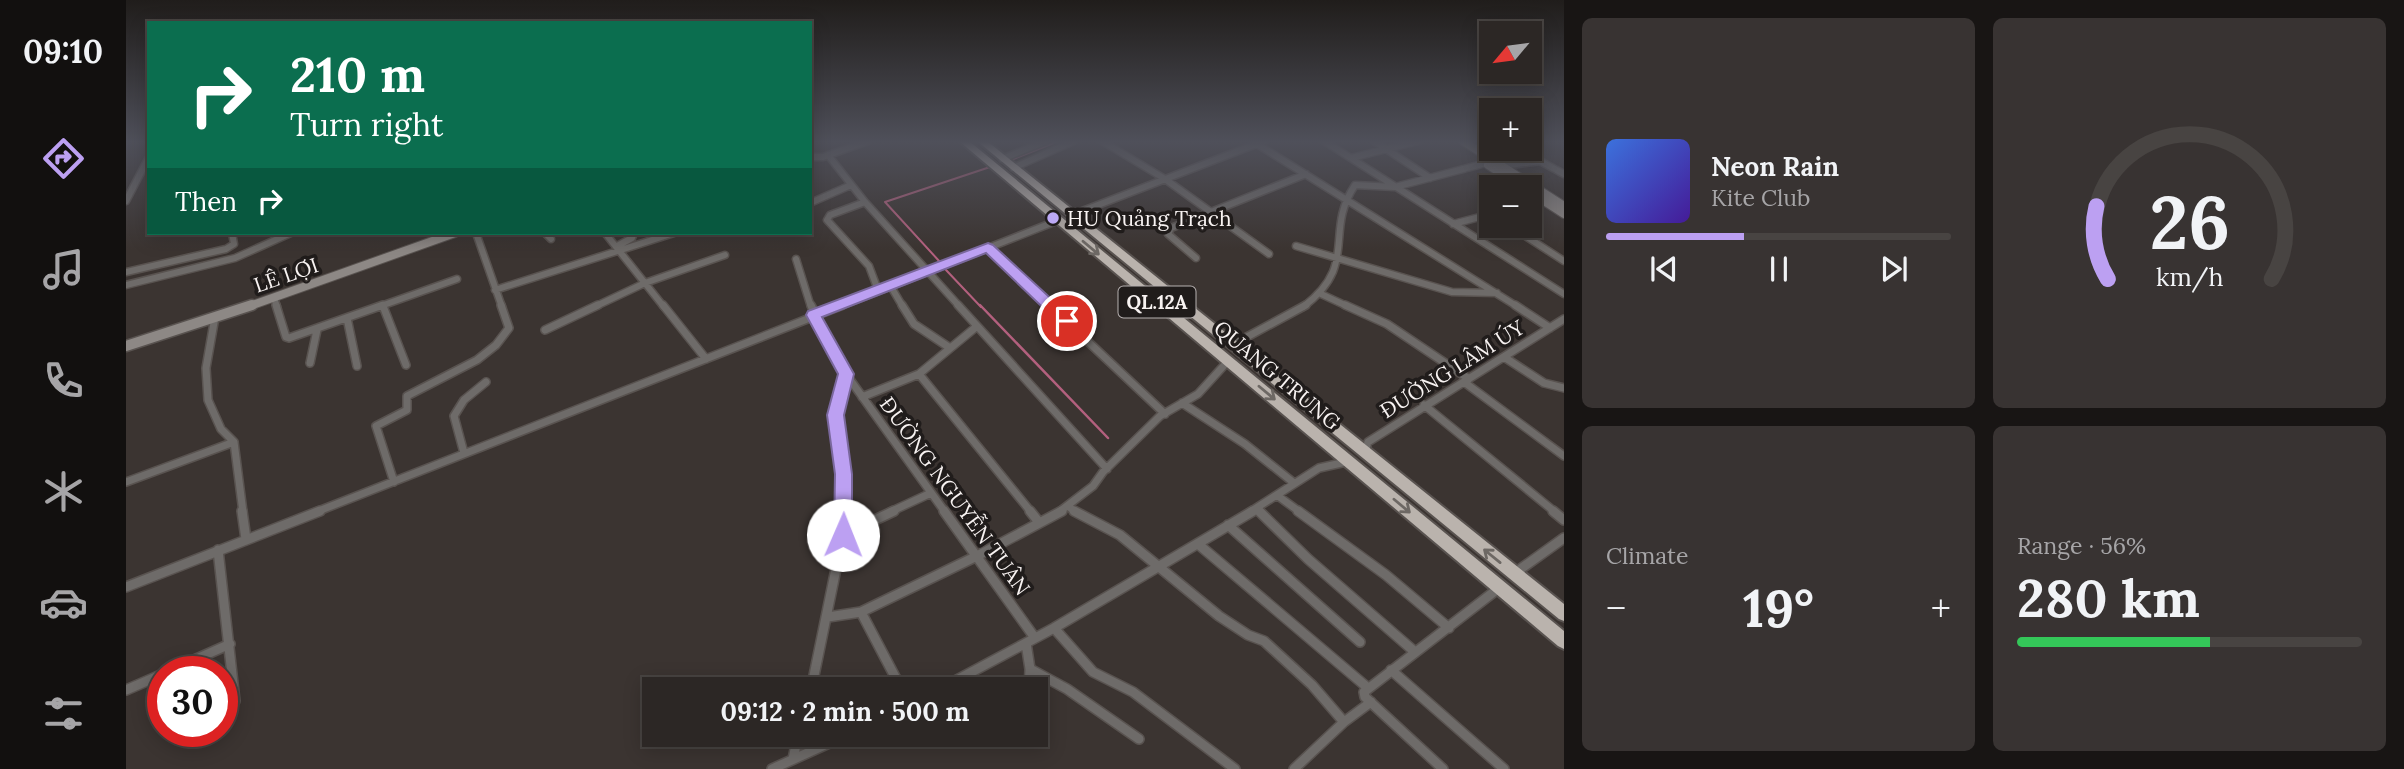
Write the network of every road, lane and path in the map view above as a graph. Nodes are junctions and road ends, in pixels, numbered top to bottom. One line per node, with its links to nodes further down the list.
1 (139, 177): 18 (street)
2 (846, 177): 14 (street)
3 (1016, 177): 26 (highway, QUANG TRUNG / QL.12A)
4 (1018, 177): 24 (highway, QUANG TRUNG / QL.12A)
5 (1161, 177): 13 (street)
6 (1171, 177): 13 (street)
7 (1299, 177): 22 (street)
8 (1311, 177): 16 (street)
9 (1380, 177): 15 (street)
10 (1434, 177): 12 (street)
11 (1519, 177): 21 (street)
12 (1430, 178): 15 (street)
13 (1165, 179): 22 (street); 24 (street)
14 (852, 185): 19 (street); 20 (street)
15 (1395, 187): 16 (street); 27 (street)
16 (1347, 200): 45 (street); 55 (street)
17 (1542, 200): 23 (street)
18 (126, 201)
19 (812, 202)
20 (865, 202): 47 (street); 54 (street)
21 (1564, 206)
22 (1211, 211): 41 (street); 43 (street)
23 (1564, 214)
24 (1072, 215): 26 (highway); 69 (highway, QUANG TRUNG / QL.12A)
25 (1479, 217): 27 (street)
26 (1059, 220): 40 (street); 74 (highway, QUANG TRUNG / QL.12A, one-way to 74)
27 (1453, 224): 57 (street)
28 (232, 235): 48 (street)
29 (287, 235): 51 (street)
30 (447, 235): 58 (street, LÊ LỢI)
31 (477, 235): 53 (street)
32 (547, 235): 37 (street)
33 (606, 235): 39 (street)
34 (632, 235): 39 (street)
35 (666, 235): 39 (street)
36 (1529, 238): 46 (street)
37 (551, 239)
38 (1296, 246): 45 (street)
39 (617, 248): 50 (street); 53 (street)
40 (988, 248): 47 (street); 86 (street)
41 (1269, 254)
42 (725, 255): 50 (street)
43 (1196, 258)
44 (796, 259): 60 (street, ĐƯỜNG NGUYỄN TUÂN)
45 (1337, 259): 55 (street); 56 (street)
46 (1564, 261)
47 (927, 271): 52 (street); 65 (street)
48 (126, 272)
49 (457, 279): 59 (street)
50 (645, 283): 68 (street); 73 (street)
51 (126, 285)
52 (890, 285): 54 (street); 71 (street)
53 (495, 290): 94 (street)
54 (878, 290): 60 (street)
55 (1497, 293): 64 (street)
56 (1321, 294): 69 (street); 80 (street)
57 (1564, 294)
58 (274, 298): 61 (street, LÊ LỢI); 67 (street)
59 (383, 306): 62 (street); 76 (street)
60 (814, 315): 73 (street); 78 (street, ĐƯỜNG NGUYỄN TUÂN)
61 (215, 317): 70 (street, LÊ LỢI); 87 (street)
62 (347, 318): 67 (street); 77 (street)
63 (1564, 319): 64 (street, ĐƯỜNG LÂM ÚY)
64 (1553, 326): 66 (street); 72 (street, ĐƯỜNG LÂM ÚY)
65 (976, 327): 71 (street); 92 (street)
66 (1564, 329)
67 (317, 330): 75 (street)
68 (545, 330)
69 (1232, 345): 89 (highway, QUANG TRUNG / QL.12A)
70 (126, 346)
71 (950, 348): 79 (street)
72 (1504, 357): 80 (street, ĐƯỜNG LÂM ÚY); 82 (street)
73 (706, 359): 88 (street)
74 (1228, 361): 84 (street); 91 (highway, QUANG TRUNG / QL.12A, one-way to 91)
75 (310, 363)
76 (406, 365)
77 (357, 366)
78 (846, 374): 83 (street, ĐƯỜNG NGUYỄN TUÂN); 103 (street)
79 (919, 374): 83 (street); 101 (street)
80 (1467, 380): 85 (street, ĐƯỜNG LÂM ÚY); 90 (street)
81 (486, 382): 88 (street)
82 (1564, 388)
83 (862, 397): 96 (street, ĐƯỜNG NGUYỄN TUÂN)
84 (1182, 403): 86 (street); 95 (street)
85 (1424, 405): 89 (street, ĐƯỜNG LÂM ÚY); 100 (street)
86 (1164, 414): 92 (street)
87 (234, 442): 93 (street); 105 (street)
88 (464, 453): 94 (street)
89 (1365, 453): 91 (highway); 110 (highway, QUANG TRUNG / QL.12A, one-way to 89)
90 (1564, 456)
91 (1350, 462): 95 (street); 112 (highway, QUANG TRUNG / QL.12A, one-way to 112)
92 (1107, 468): 98 (street)
93 (126, 482)
94 (394, 482): 105 (street)
95 (1294, 483): 97 (street)
96 (932, 493): 103 (street); 108 (street, ĐƯỜNG NGUYỄN TUÂN)
97 (1278, 496): 99 (street); 117 (street)
98 (1069, 507): 101 (street); 109 (street)
99 (1257, 509): 102 (street); 122 (street)
100 (1564, 520)
101 (1038, 521): 108 (street)
102 (1228, 525): 106 (street); 120 (street)
103 (843, 535): 115 (street)
104 (1564, 538): 110 (street)
105 (246, 539): 107 (street)
106 (1198, 544): 109 (street); 132 (street)
107 (218, 550): 111 (street); 121 (street)
108 (977, 556): 113 (street); 118 (street, ĐƯỜNG NGUYỄN TUÂN)
109 (1160, 567): 116 (street); 135 (street)
110 (1514, 574): 114 (highway, QUANG TRUNG / QL.12A)
111 (126, 587)
112 (1500, 587): 117 (street); 119 (highway, QUANG TRUNG / QL.12A)
113 (861, 612): 115 (street); 128 (street)
114 (1564, 614)
115 (828, 617): 127 (street)
116 (1054, 628): 118 (street); 141 (street)
117 (1449, 628): 122 (street)
118 (1031, 640): 125 (street); 129 (street)
119 (1564, 641)
120 (1360, 642)
121 (230, 644): 123 (street); 124 (street)
122 (1415, 652): 126 (street)
123 (203, 656)
124 (231, 656)
125 (1030, 669): 130 (street); 136 (street)
126 (1391, 670): 132 (street); 144 (street)
127 (814, 677)
128 (895, 677)
129 (962, 677)
130 (1030, 677)
131 (147, 681): 133 (street)
132 (1368, 688): 134 (street)
133 (126, 690)
134 (1371, 702): 135 (street); 143 (street)
135 (1344, 722): 142 (street)
136 (1139, 738)
137 (796, 747): 139 (street)
138 (820, 747): 139 (street)
139 (793, 759): 140 (street)
140 (772, 769)
141 (1235, 769)
142 (1294, 769)
143 (1443, 769)
144 (1504, 769)

